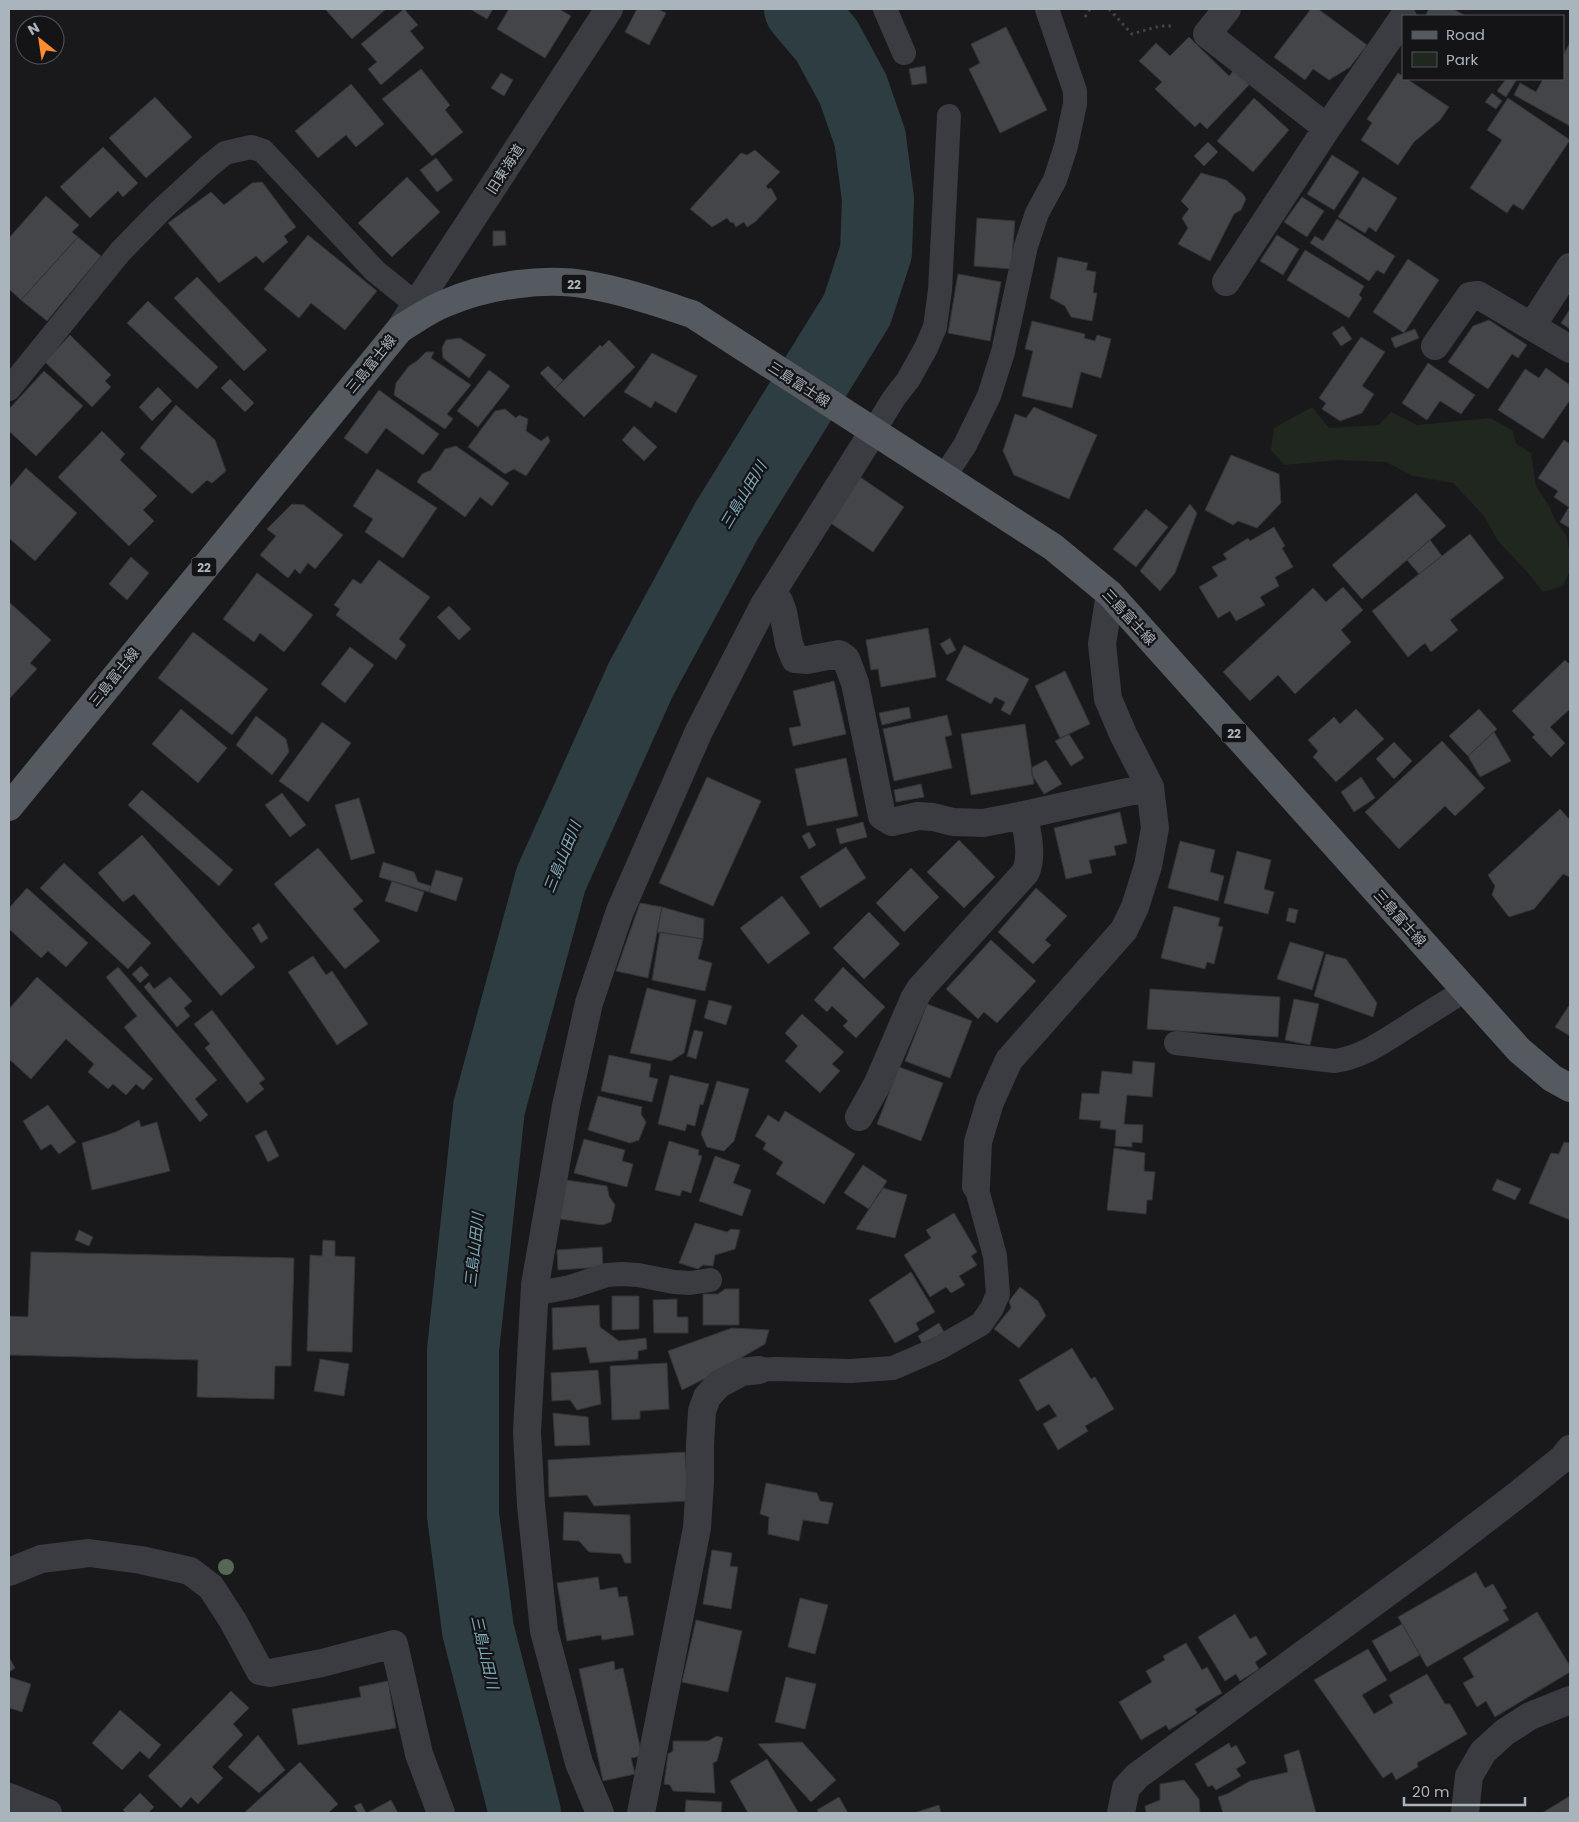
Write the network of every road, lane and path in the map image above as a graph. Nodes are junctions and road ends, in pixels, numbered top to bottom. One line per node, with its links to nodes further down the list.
1 (609, 9): 13 (street, 旧東海道)
2 (885, 9): 8 (lane)
3 (1047, 9): 20 (lane)
4 (1109, 9): 7 (path)
5 (1227, 9): 7 (street)
6 (1402, 18): 10 (street)
7 (1207, 34): 10 (street)
8 (904, 53)
9 (949, 116): 19 (lane)
10 (1327, 128): 12 (street)
11 (1570, 266): 14 (street)
12 (1226, 282)
13 (416, 304): 15 (street, 旧東海道); 18 (lane)
14 (1532, 326): 16 (street); 17 (street)
15 (400, 328): 19 (main road, 三島富士線 / 22); 24 (main road, 三島富士線 / 22)
16 (1435, 346)
17 (1570, 349)
18 (9, 389)
19 (866, 427): 20 (main road, 三島富士線 / 22); 21 (street)
20 (944, 477): 22 (main road, 三島富士線 / 22)
21 (771, 594): 25 (street); 32 (street)
22 (1110, 594): 23 (street); 26 (main road, 三島富士線 / 22)
23 (1150, 787): 25 (street); 30 (street)
24 (9, 807)
25 (1024, 815): 29 (street)
26 (1465, 990): 27 (lane); 28 (main road, 三島富士線 / 22)
27 (1176, 1043)
28 (1570, 1088)
29 (859, 1117)
30 (976, 1186): 33 (lane)
31 (710, 1280): 32 (lane)
32 (534, 1294): 40 (street)
33 (759, 1370): 41 (street)
34 (1570, 1449): 42 (street)
35 (9, 1572): 39 (street)
36 (1570, 1700): 43 (street)
37 (9, 1797): 38 (street)
38 (48, 1813)
39 (441, 1813)
40 (600, 1813)
41 (641, 1813)
42 (1121, 1813)
43 (1465, 1813)

